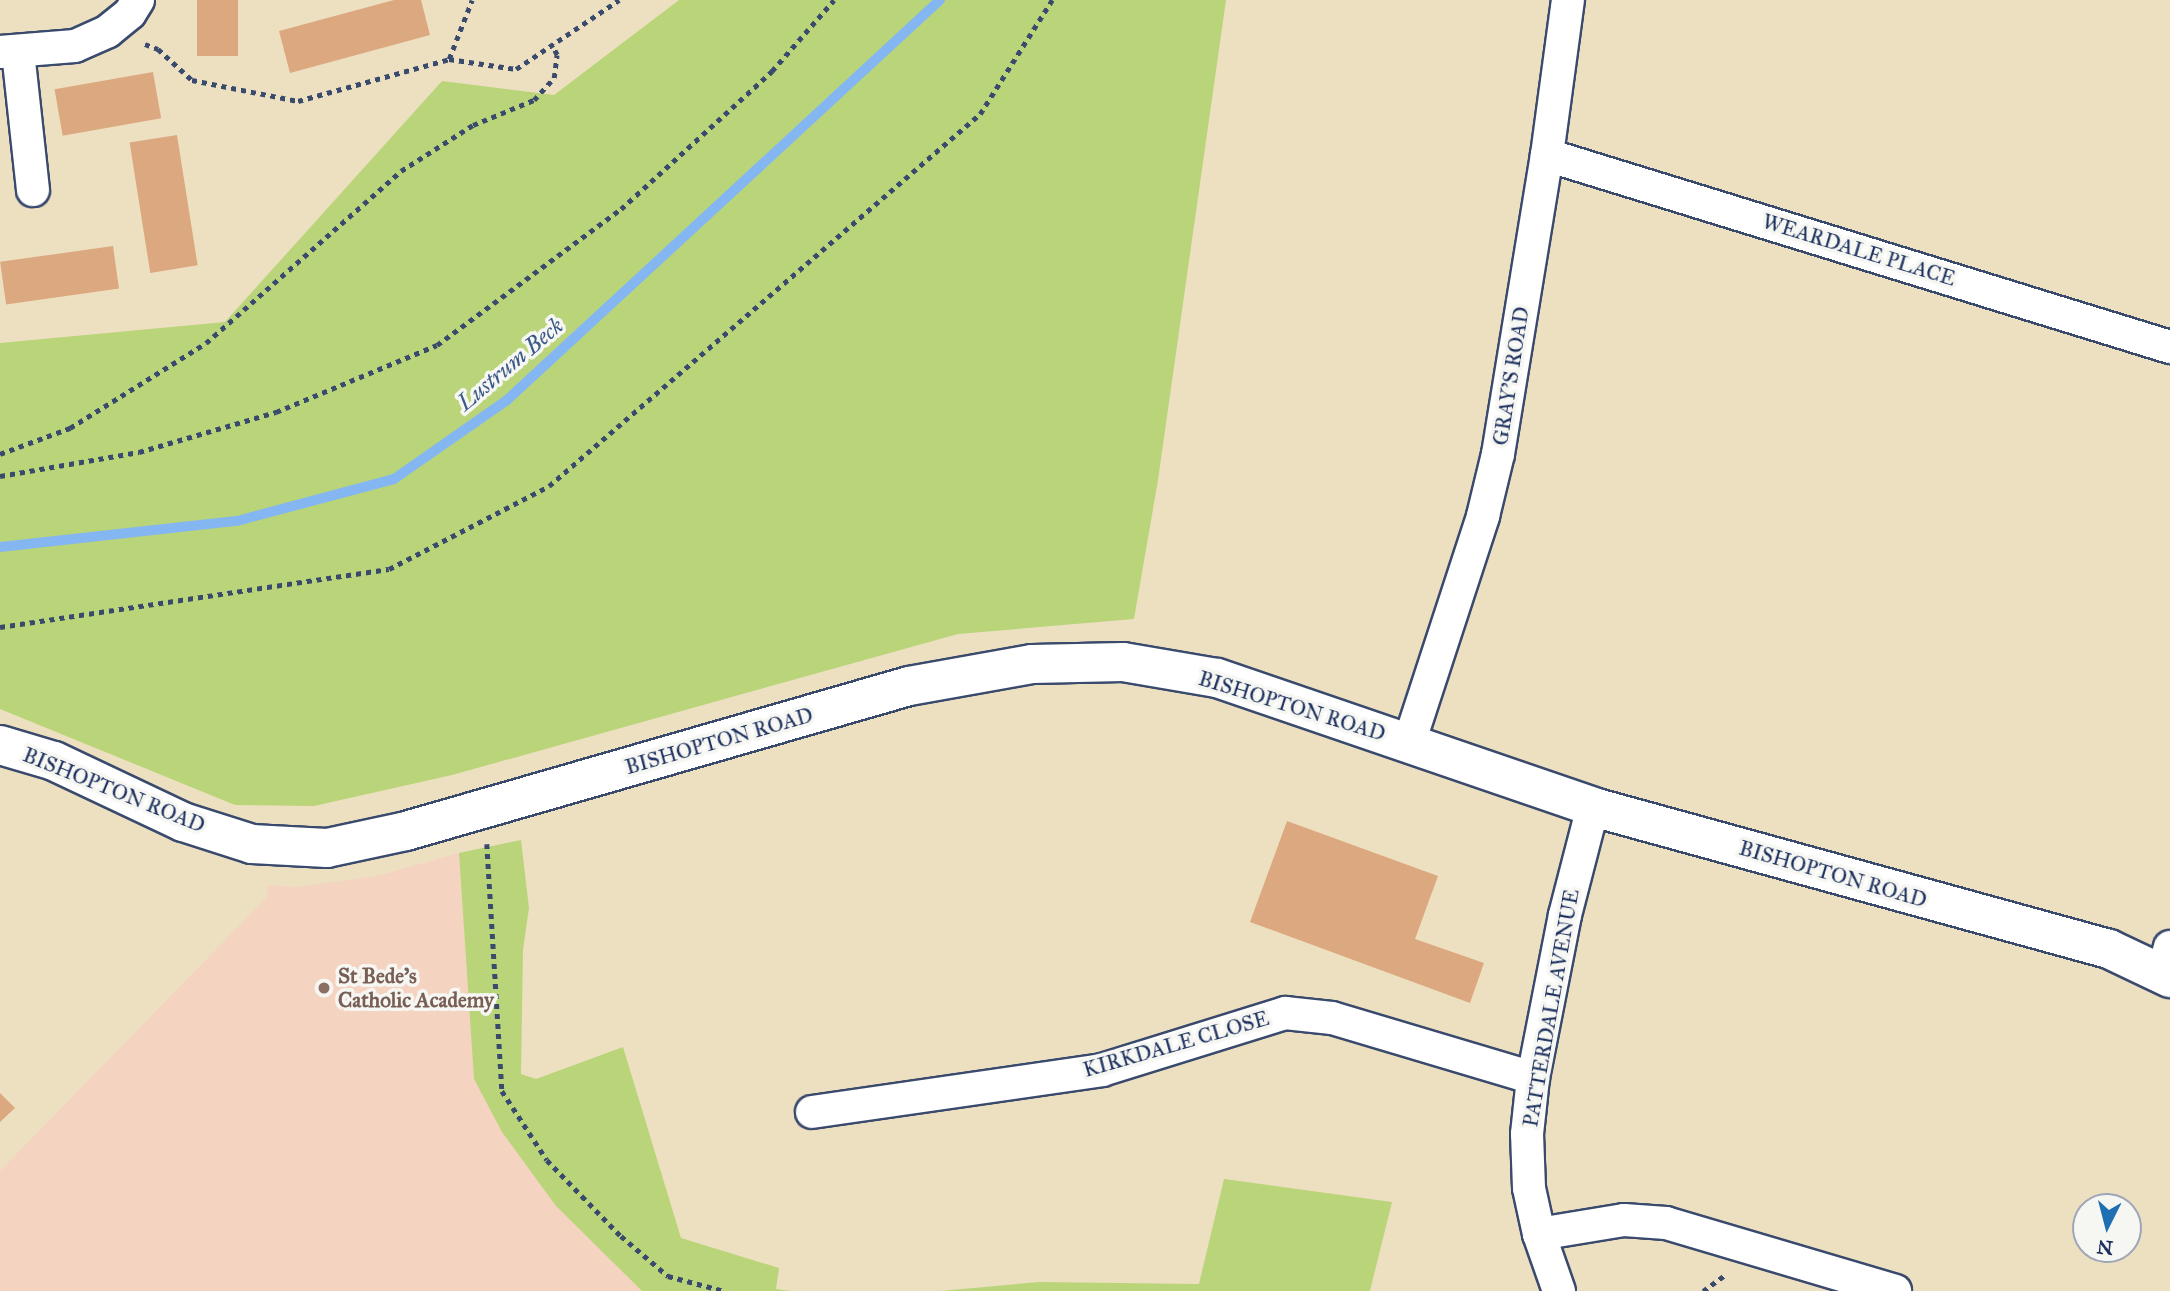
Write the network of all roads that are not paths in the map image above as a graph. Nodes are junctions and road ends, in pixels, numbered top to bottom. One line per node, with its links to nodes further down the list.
1 (138, 0): 3 (street)
2 (1568, 0): 4 (street, GRAY'S ROAD)
3 (9, 52): 5 (street)
4 (1547, 155): 6 (street, WEARDALE PLACE); 7 (street, GRAY'S ROAD)
5 (33, 190)
6 (2170, 347)
7 (1409, 743): 8 (street, BISHOPTON ROAD); 9 (street, BISHOPTON ROAD)
8 (0, 745)
9 (1593, 807): 10 (street, BISHOPTON ROAD); 11 (street, PATTERDALE AVENUE)
10 (2168, 966)
11 (1534, 1077): 12 (street, KIRKDALE CLOSE); 13 (street, PATTERDALE AVENUE)
12 (812, 1112)
13 (1539, 1234): 14 (street, PATTERDALE AVENUE); 15 (street)
14 (1559, 1291)
15 (1895, 1291)

